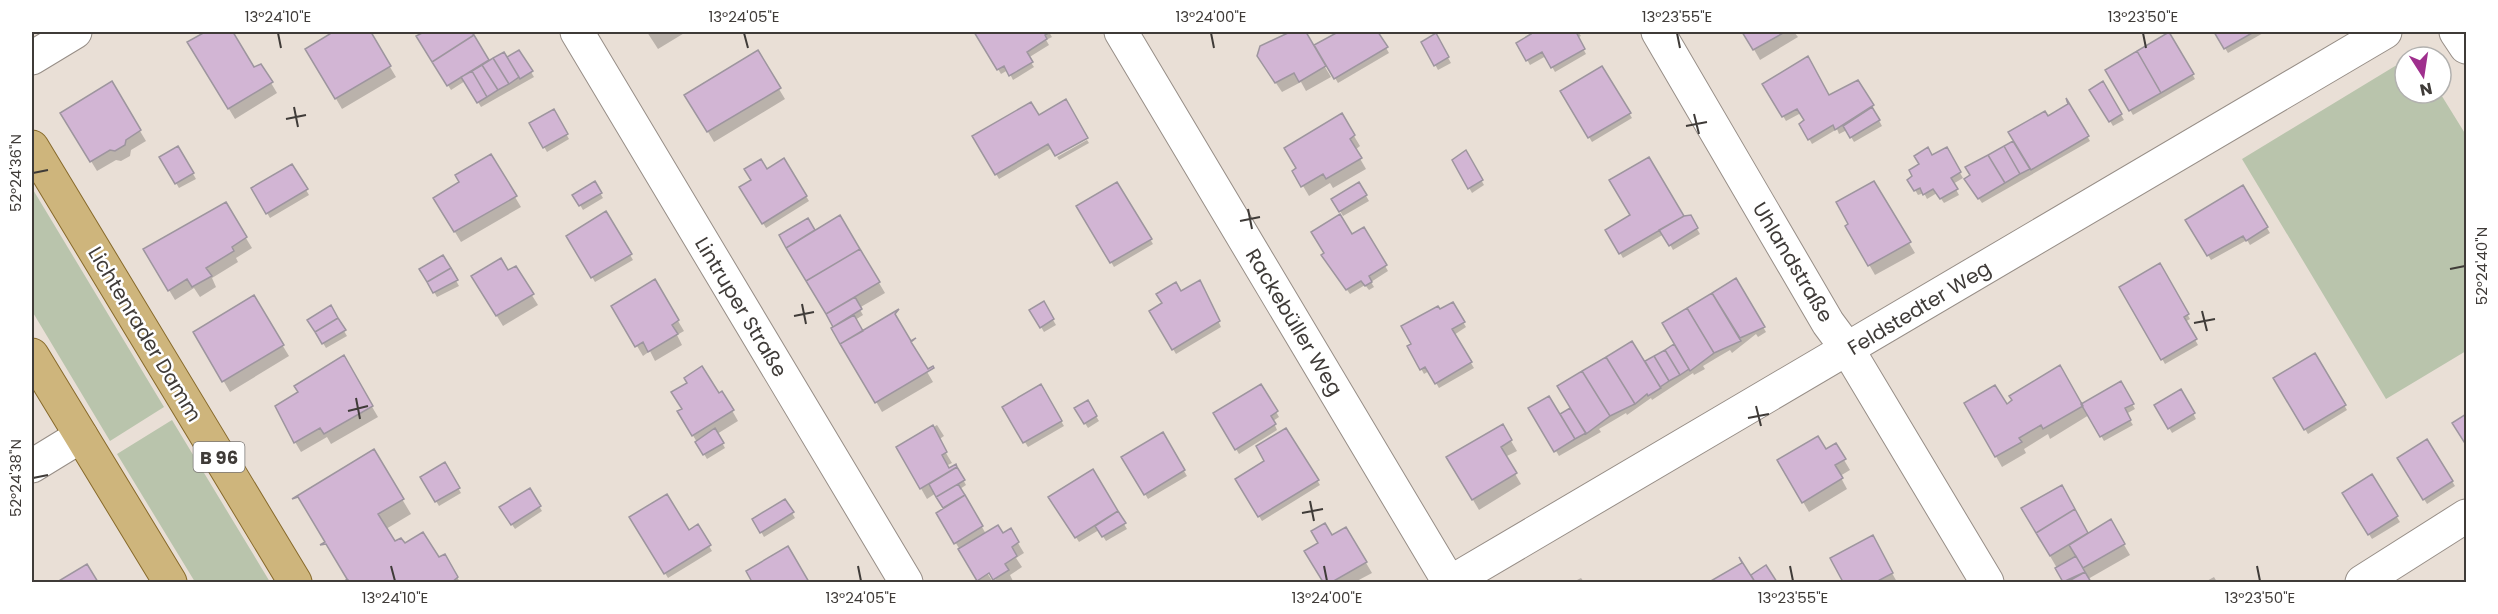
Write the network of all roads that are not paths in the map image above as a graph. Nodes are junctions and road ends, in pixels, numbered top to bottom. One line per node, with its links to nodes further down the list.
1 (75, 32): 8 (street)
2 (577, 32): 17 (street, Lintruper Straße)
3 (1121, 32): 18 (street, Rackebüller Weg)
4 (1658, 32): 10 (street, Uhlandstraße)
5 (2385, 32): 10 (street, Feldstedter Weg)
6 (2456, 32): 7 (street)
7 (2466, 47)
8 (32, 58)
9 (32, 147): 16 (main road, Lichtenrader Damm / B 96)
10 (1848, 350): 18 (street, Feldstedter Weg); 19 (street, Uhlandstraße)
11 (32, 355): 12 (main road)
12 (81, 436): 13 (street); 15 (main road)
13 (32, 466)
14 (2466, 516): 20 (street)
15 (170, 582)
16 (295, 582)
17 (906, 582)
18 (1450, 582)
19 (1987, 582)
20 (2362, 582)

